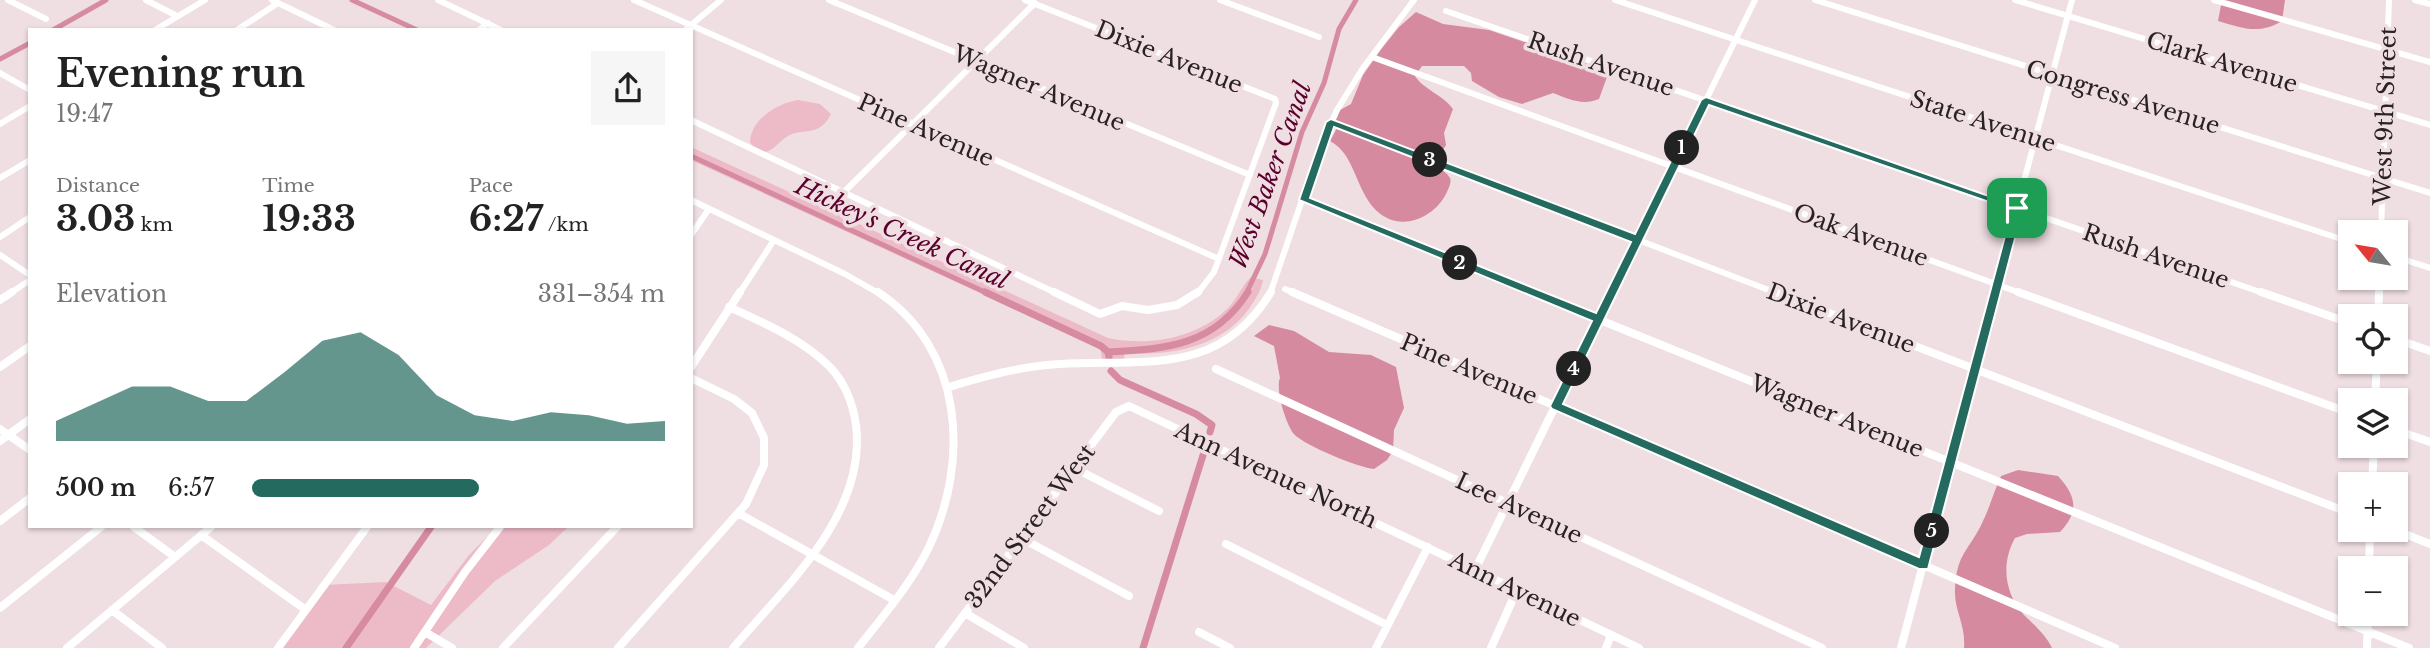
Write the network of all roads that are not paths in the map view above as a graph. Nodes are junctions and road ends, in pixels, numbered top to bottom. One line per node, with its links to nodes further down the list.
1 (8, 0): 25 (street)
2 (146, 0): 23 (street)
3 (205, 0): 23 (street)
4 (438, 0): 26 (street)
5 (634, 0): 28 (street, Pine Avenue)
6 (721, 0): 28 (street)
7 (829, 0): 40 (street, Wagner Avenue)
8 (1025, 0): 20 (street, Dixie Avenue)
9 (1220, 0): 36 (street)
10 (1414, 0): 39 (street)
11 (1615, 0): 37 (street, State Avenue)
12 (1755, 0): 37 (street)
13 (1815, 0): 43 (street, Congress Avenue)
14 (2015, 0): 24 (street, Clark Avenue)
15 (2072, 0): 24 (street)
16 (2214, 0): 38 (street)
17 (2389, 0): 38 (street, West 9th Street)
18 (2415, 0): 21 (street)
19 (275, 2): 27 (street); 30 (street)
20 (1036, 2): 40 (street); 56 (street, Dixie Avenue)
21 (2430, 4)
22 (1446, 11): 45 (street, Rush Avenue)
23 (177, 16): 29 (street)
24 (2068, 16): 43 (street); 47 (street, Clark Avenue)
25 (46, 19)
26 (488, 23): 33 (street); 34 (street)
27 (324, 25): 31 (street); 32 (street)
28 (687, 27)
29 (158, 28)
30 (240, 28)
31 (320, 28)
32 (330, 28)
33 (482, 28)
34 (497, 28)
35 (693, 30): 51 (street, Pine Avenue)
36 (1319, 37)
37 (1736, 40): 45 (street); 53 (street, State Avenue)
38 (2387, 50): 41 (street); 47 (street, West 9th Street)
39 (1372, 57): 49 (street); 55 (street, Oak Avenue)
40 (976, 62): 51 (street); 56 (street, Wagner Avenue)
41 (2430, 62)
42 (0, 73): 44 (street)
43 (2052, 75): 53 (street); 58 (street, Congress Avenue)
44 (28, 89)
45 (1706, 100): 55 (street); 63 (street, Rush Avenue)
46 (28, 107): 50 (street)
47 (2385, 111): 52 (street, Clark Avenue); 58 (street, West 9th Street)
48 (693, 121): 59 (street)
49 (1331, 122): 61 (street); 71 (street, Dixie Avenue)
50 (0, 124)
51 (913, 124): 59 (street); 73 (street, Pine Avenue)
52 (2430, 125)
53 (2036, 138): 63 (street); 69 (street, State Avenue)
54 (28, 161): 57 (street)
55 (1673, 167): 71 (street); 78 (street, Oak Avenue)
56 (1250, 175): 73 (street)
57 (0, 178)
58 (2383, 178): 60 (street, Congress Avenue); 66 (street, West 9th Street)
59 (844, 193): 73 (street)
60 (2430, 193)
61 (1304, 200): 82 (street, Wagner Avenue); 92 (street)
62 (693, 201): 64 (street)
63 (2017, 208): 78 (street); 83 (street, Rush Avenue)
64 (709, 209): 67 (street); 70 (street)
65 (28, 218): 68 (street)
66 (2381, 220)
67 (693, 232)
68 (0, 237)
69 (2338, 238)
70 (774, 240): 81 (street); 92 (street)
71 (1637, 240): 82 (street); 90 (street, Dixie Avenue)
72 (0, 255): 76 (street)
73 (1219, 259)
74 (2408, 261): 75 (street)
75 (2430, 268)
76 (28, 276)
77 (28, 279): 80 (street)
78 (1997, 285): 90 (street); 95 (street, Oak Avenue)
79 (1286, 289): 93 (street, Pine Avenue)
80 (0, 300)
81 (729, 307): 87 (street); 123 (street)
82 (1598, 319): 93 (street); 103 (street, Wagner Avenue)
83 (2338, 319)
84 (2408, 343): 86 (street)
85 (28, 347): 88 (street)
86 (2430, 351)
87 (693, 365)
88 (0, 368)
89 (1216, 369): 106 (street, Lee Avenue)
90 (1975, 369): 103 (street); 107 (street, Dixie Avenue)
91 (693, 379): 109 (street)
92 (949, 387): 129 (street)
93 (1556, 406): 106 (street); 125 (street, Pine Avenue)
94 (1122, 407): 104 (street, 32nd Street West); 122 (street, Ann Avenue North)
95 (2338, 409)
96 (28, 420): 99 (street)
97 (0, 429): 99 (street)
98 (2408, 434): 101 (street)
99 (8, 435): 100 (street); 102 (street)
100 (0, 441)
101 (2430, 442)
102 (28, 449)
103 (1951, 462): 125 (street); 136 (street, Wagner Avenue)
104 (1074, 468): 108 (street); 119 (street, 32nd Street West)
105 (28, 500): 110 (street)
106 (1507, 504): 126 (street); 156 (street, Lee Avenue)
107 (2338, 508)
108 (1159, 511)
109 (738, 513): 123 (street); 146 (street)
110 (0, 521)
111 (100, 528): 130 (street)
112 (135, 528): 124 (street)
113 (210, 528): 117 (street)
114 (366, 528): 132 (street)
115 (499, 528): 137 (street)
116 (616, 528): 145 (street)
117 (201, 535): 124 (street); 132 (street)
118 (2408, 535): 121 (street)
119 (1021, 538): 128 (street); 133 (street, 32nd Street West)
120 (1226, 544): 134 (street)
121 (2430, 544)
122 (1428, 547): 126 (street, Ann Avenue); 134 (street)
123 (811, 553): 129 (street); 147 (street)
124 (175, 557): 131 (street)
125 (1923, 565): 157 (street); 158 (street, Pine Avenue)
126 (1475, 570): 127 (street, Ann Avenue)
127 (1517, 590): 139 (street, Ann Avenue); 153 (street)
128 (1129, 596)
129 (894, 600): 148 (street)
130 (0, 608)
131 (113, 610): 140 (street); 141 (street)
132 (306, 610): 142 (street)
133 (965, 613): 149 (street, 32nd Street West); 150 (street)
134 (1387, 625): 152 (street)
135 (2367, 626): 136 (street)
136 (2367, 631): 159 (street); 160 (street, Wagner Avenue)
137 (425, 632): 143 (street); 144 (street)
138 (1199, 632): 151 (street)
139 (1611, 635): 154 (street); 155 (street, Ann Avenue)
140 (67, 648)
141 (162, 648)
142 (278, 648)
143 (414, 648)
144 (452, 648)
145 (503, 648)
146 (618, 648)
147 (733, 648)
148 (858, 648)
149 (939, 648)
150 (1024, 648)
151 (1230, 648)
152 (1376, 648)
153 (1491, 648)
154 (1606, 648)
155 (1639, 648)
156 (1822, 648)
157 (1901, 648)
158 (2115, 648)
159 (2367, 648)
160 (2409, 648)

